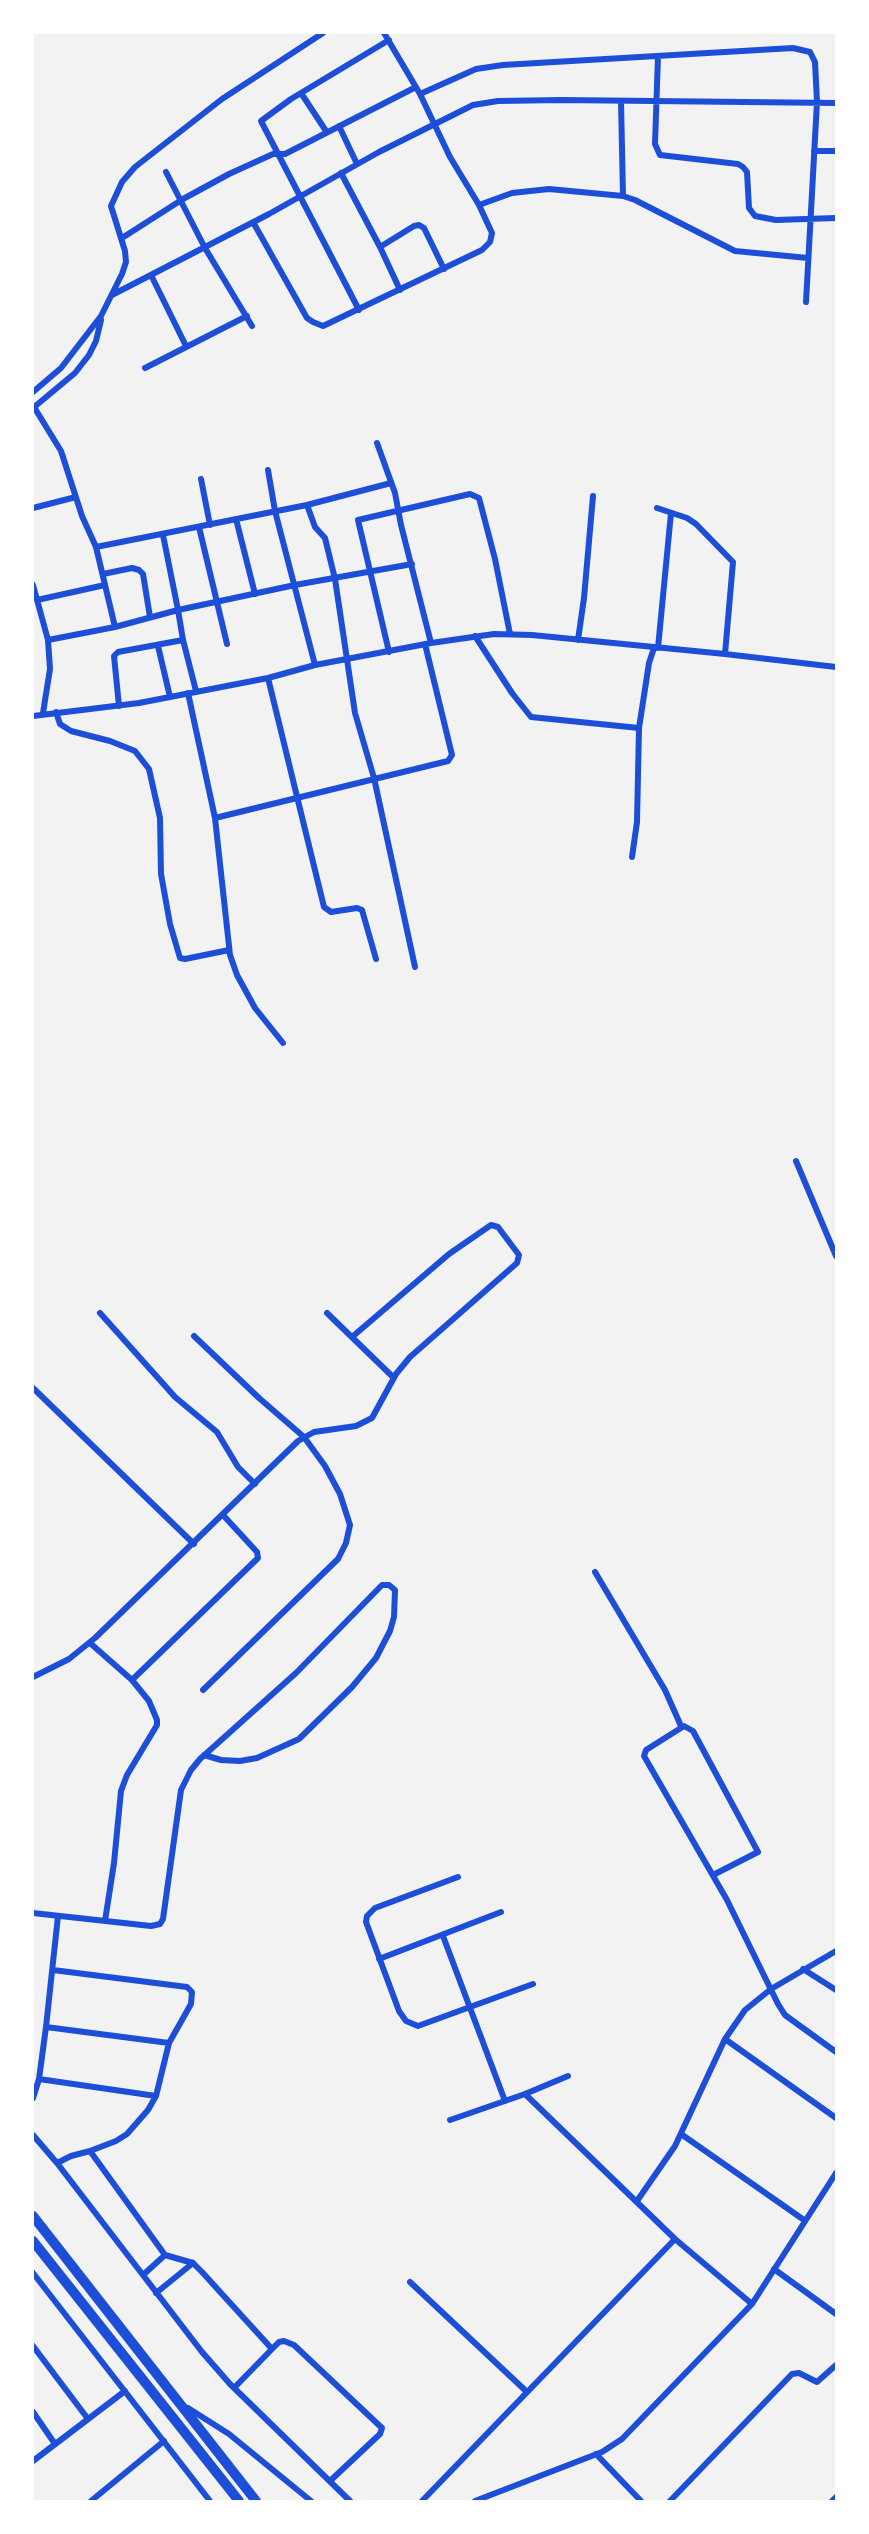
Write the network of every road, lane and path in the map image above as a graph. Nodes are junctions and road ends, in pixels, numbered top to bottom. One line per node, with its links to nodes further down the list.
1 (323, 33): 28 (street)
2 (384, 33): 3 (street)
3 (389, 40): 5 (street); 6 (street)
4 (658, 56): 7 (street); 9 (street); 10 (street)
5 (416, 87): 7 (street); 13 (street)
6 (301, 93): 14 (street); 17 (street)
7 (420, 94): 12 (street)
8 (621, 101): 9 (street); 12 (street); 21 (street)
9 (656, 101): 10 (street); 25 (street)
10 (817, 102): 11 (street); 15 (street)
11 (836, 103)
12 (435, 124): 18 (street); 24 (street)
13 (339, 126): 14 (street); 18 (street)
14 (326, 131): 17 (street)
15 (814, 151): 16 (street); 25 (street)
16 (836, 151)
17 (278, 154): 22 (street); 23 (street)
18 (357, 164): 20 (street)
19 (166, 172): 23 (street)
20 (341, 173): 22 (street); 29 (street)
21 (623, 196): 24 (street); 31 (street)
22 (299, 197): 27 (street); 37 (street)
23 (180, 201): 28 (street); 30 (street)
24 (479, 205): 32 (street)
25 (810, 218): 26 (street); 31 (street)
26 (836, 218)
27 (253, 222): 30 (street); 37 (street)
28 (122, 238): 35 (street)
29 (380, 247): 32 (street); 34 (street)
30 (205, 248): 33 (street); 39 (street)
31 (808, 258): 36 (street)
32 (444, 269): 34 (street)
33 (151, 275): 35 (street); 41 (street)
34 (400, 290): 37 (street)
35 (112, 295): 38 (street)
36 (806, 302)
37 (359, 310)
38 (101, 316): 43 (street); 44 (street)
39 (247, 316): 40 (street); 41 (street)
40 (252, 326)
41 (186, 346): 42 (street)
42 (146, 368)
43 (33, 392)
44 (33, 407): 50 (street)
45 (377, 443): 48 (street)
46 (268, 470): 54 (street)
47 (201, 479): 58 (street)
48 (391, 483): 51 (street); 55 (street)
49 (593, 496): 79 (street)
50 (76, 497): 52 (street); 61 (street)
51 (307, 505): 54 (street); 65 (street)
52 (33, 508)
53 (657, 508): 56 (street)
54 (275, 511): 57 (street); 68 (street)
55 (399, 511): 62 (street); 63 (street); 75 (street)
56 (671, 513): 83 (street); 85 (street)
57 (236, 519): 58 (street); 69 (street)
58 (210, 525): 59 (street)
59 (199, 527): 60 (street); 71 (street)
60 (163, 535): 61 (street); 72 (street)
61 (96, 547): 64 (street)
62 (412, 564): 63 (street); 80 (street)
63 (370, 572): 65 (street); 84 (street)
64 (103, 574): 67 (street); 73 (street)
65 (335, 579): 68 (street); 86 (street)
66 (33, 585): 70 (street)
67 (105, 585): 70 (street); 74 (street)
68 (295, 585): 69 (street); 87 (street)
69 (255, 594): 71 (street)
70 (37, 600): 77 (street)
71 (217, 602): 72 (street); 81 (street)
72 (178, 610): 73 (street); 78 (street)
73 (150, 617): 74 (street)
74 (115, 627): 77 (street)
75 (510, 634): 76 (street); 79 (street)
76 (476, 636): 80 (street); 97 (street)
77 (48, 640): 95 (street)
78 (183, 640): 82 (street); 90 (street)
79 (578, 640): 83 (street)
80 (428, 643): 84 (street); 98 (street)
81 (227, 644)
82 (158, 646): 92 (street); 93 (street)
83 (656, 648): 85 (street); 97 (street)
84 (389, 652): 86 (street)
85 (725, 654): 88 (street)
86 (346, 660): 87 (street); 98 (street)
87 (315, 665): 89 (street)
88 (836, 667)
89 (268, 678): 90 (street); 99 (street)
90 (196, 691): 91 (street)
91 (188, 693): 92 (street); 100 (street)
92 (170, 697): 93 (street)
93 (119, 706): 94 (street)
94 (56, 712): 95 (street); 102 (street)
95 (43, 713): 96 (street)
96 (33, 716)
97 (639, 728): 101 (street)
98 (374, 778): 99 (street); 104 (street)
99 (298, 799): 100 (street); 103 (street)
100 (215, 818): 102 (street)
101 (632, 857)
102 (229, 950): 105 (street)
103 (376, 959)
104 (415, 967)
105 (283, 1043)
106 (796, 1161): 107 (street)
107 (836, 1256)
108 (100, 1313): 115 (street)
109 (327, 1313): 111 (street)
110 (194, 1336): 114 (street)
111 (352, 1337): 112 (street); 112 (street)
112 (394, 1378): 114 (street)
113 (33, 1388): 117 (street)
114 (304, 1437): 115 (street); 122 (street)
115 (255, 1484): 116 (street)
116 (223, 1515): 117 (street); 121 (street)
117 (194, 1544): 119 (street)
118 (595, 1572): 123 (street)
119 (90, 1643): 120 (street); 121 (street)
120 (33, 1677)
121 (132, 1680): 130 (street)
122 (203, 1690)
123 (681, 1726): 125 (street); 125 (street)
124 (204, 1755): 124 (street); 130 (street)
125 (713, 1875): 137 (street)
126 (458, 1877): 133 (street)
127 (501, 1912): 131 (street)
128 (33, 1913): 129 (street)
129 (58, 1916): 130 (street); 135 (street)
130 (105, 1921)
131 (442, 1936): 133 (street); 139 (street)
132 (836, 1951): 134 (street)
133 (379, 1959): 139 (street)
134 (803, 1968): 137 (street); 138 (street)
135 (53, 1970): 140 (street); 142 (street)
136 (533, 1984): 139 (street)
137 (771, 1989): 141 (street); 143 (street)
138 (836, 1990)
139 (470, 2008): 149 (street)
140 (46, 2027): 142 (street); 145 (street)
141 (725, 2039): 150 (street); 153 (street)
142 (169, 2043): 147 (street)
143 (836, 2052)
144 (568, 2076): 146 (street)
145 (39, 2079): 147 (street); 148 (street)
146 (525, 2094): 149 (street); 157 (street)
147 (156, 2096): 154 (street)
148 (33, 2098)
149 (504, 2101): 151 (street)
150 (836, 2118)
151 (450, 2120)
152 (33, 2134): 155 (street)
153 (681, 2134): 157 (street); 159 (street)
154 (90, 2151): 155 (street); 162 (street)
155 (57, 2163): 166 (street)
156 (836, 2173): 159 (street)
157 (637, 2201): 160 (street)
158 (33, 2216): 177 (highway)
159 (804, 2220): 164 (street)
160 (675, 2239): 169 (street); 176 (street)
161 (33, 2241): 188 (highway)
162 (165, 2255): 163 (street); 166 (street)
163 (192, 2263): 168 (street); 172 (street)
164 (774, 2269): 169 (street); 170 (street)
165 (33, 2273): 175 (street)
166 (143, 2275): 168 (street)
167 (410, 2282): 176 (street)
168 (156, 2294): 174 (street)
169 (752, 2304): 182 (street)
170 (836, 2314)
171 (33, 2346): 179 (street)
172 (272, 2349): 174 (street); 184 (street)
173 (836, 2365): 195 (street)
174 (234, 2388): 184 (street)
175 (125, 2391): 179 (street); 180 (street)
176 (527, 2392): 192 (street)
177 (179, 2403): 189 (highway); 190 (street)
178 (33, 2412): 181 (street)
179 (88, 2419): 181 (street)
180 (164, 2441): 186 (street); 187 (street)
181 (56, 2444): 183 (street)
182 (596, 2454): 193 (street); 194 (street)
183 (33, 2461)
184 (330, 2481): 191 (street)
185 (836, 2498): 196 (street)
186 (91, 2501)
187 (210, 2501)
188 (239, 2501)
189 (256, 2501)
190 (310, 2501)
191 (350, 2501)
192 (422, 2501)
193 (475, 2501)
194 (642, 2501)
195 (670, 2501)
196 (832, 2501)

